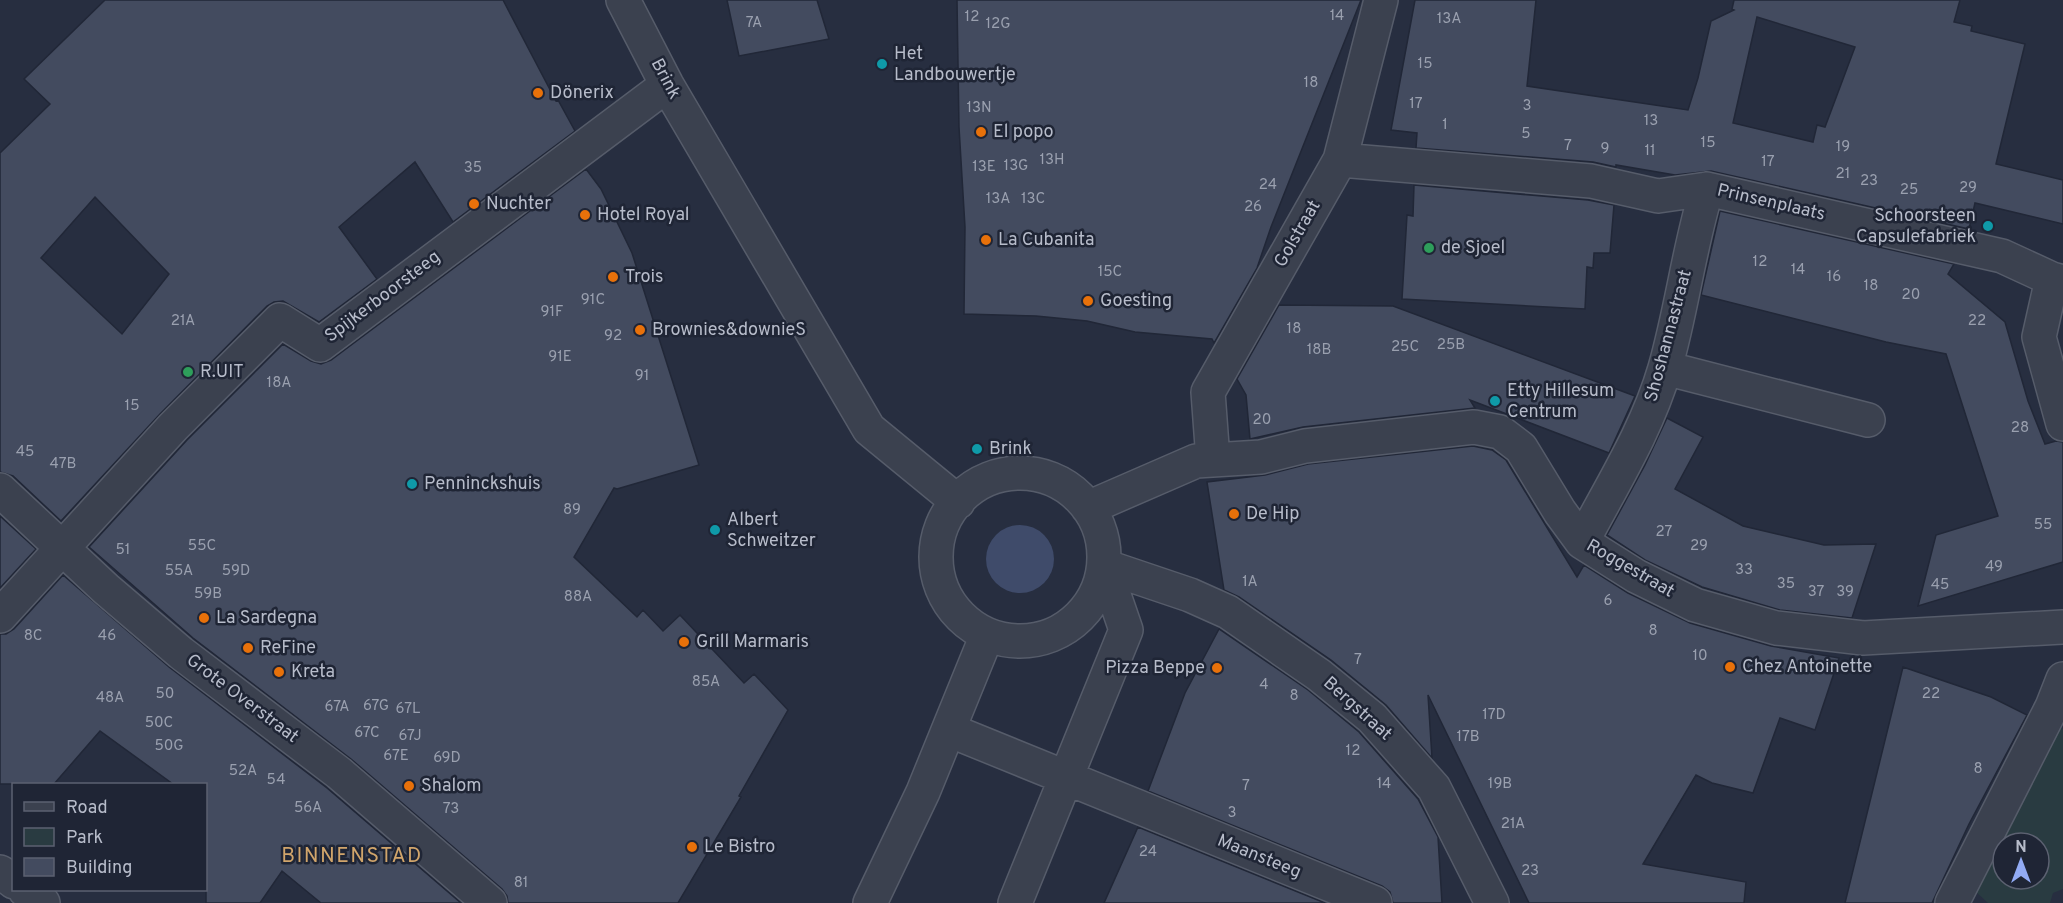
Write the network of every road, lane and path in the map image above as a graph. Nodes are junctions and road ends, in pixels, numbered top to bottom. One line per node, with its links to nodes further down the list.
1 (623, 0): 3 (street, Brink)
2 (1381, 0): 4 (street, Golstraat)
3 (667, 85): 12 (street, Brink); 15 (street, Spijkerboorsteeg)
4 (1340, 160): 5 (street, Prinsenplaats); 10 (street, Golstraat)
5 (1707, 189): 6 (street, Prinsenplaats); 7 (street, Shoshannastraat)
6 (2057, 280): 9 (street, Prinsenplaats)
7 (1665, 368): 8 (street); 14 (street, Shoshannastraat)
8 (1868, 420)
9 (2063, 424)
10 (1213, 460): 13 (street); 14 (street, Roggestraat)
11 (0, 490): 15 (street, Grote Overstraat)
12 (958, 502): 13 (street); 19 (street)
13 (1088, 508): 16 (street)
14 (1582, 542): 18 (street, Roggestraat)
15 (62, 549): 17 (street, Spijkerboorsteeg); 25 (street, Grote Overstraat)
16 (1104, 566): 19 (street); 22 (street); 29 (street, Bergstraat)
17 (0, 616)
18 (2063, 627)
19 (987, 635): 21 (street)
20 (2063, 679): 30 (street)
21 (949, 730): 22 (street); 26 (street)
22 (1066, 778): 27 (street); 28 (street, Maansteeg)
23 (26, 891): 24 (street)
24 (43, 903)
25 (490, 903)
26 (870, 903)
27 (1015, 903)
28 (1375, 903)
29 (1492, 903)
30 (1952, 903)

